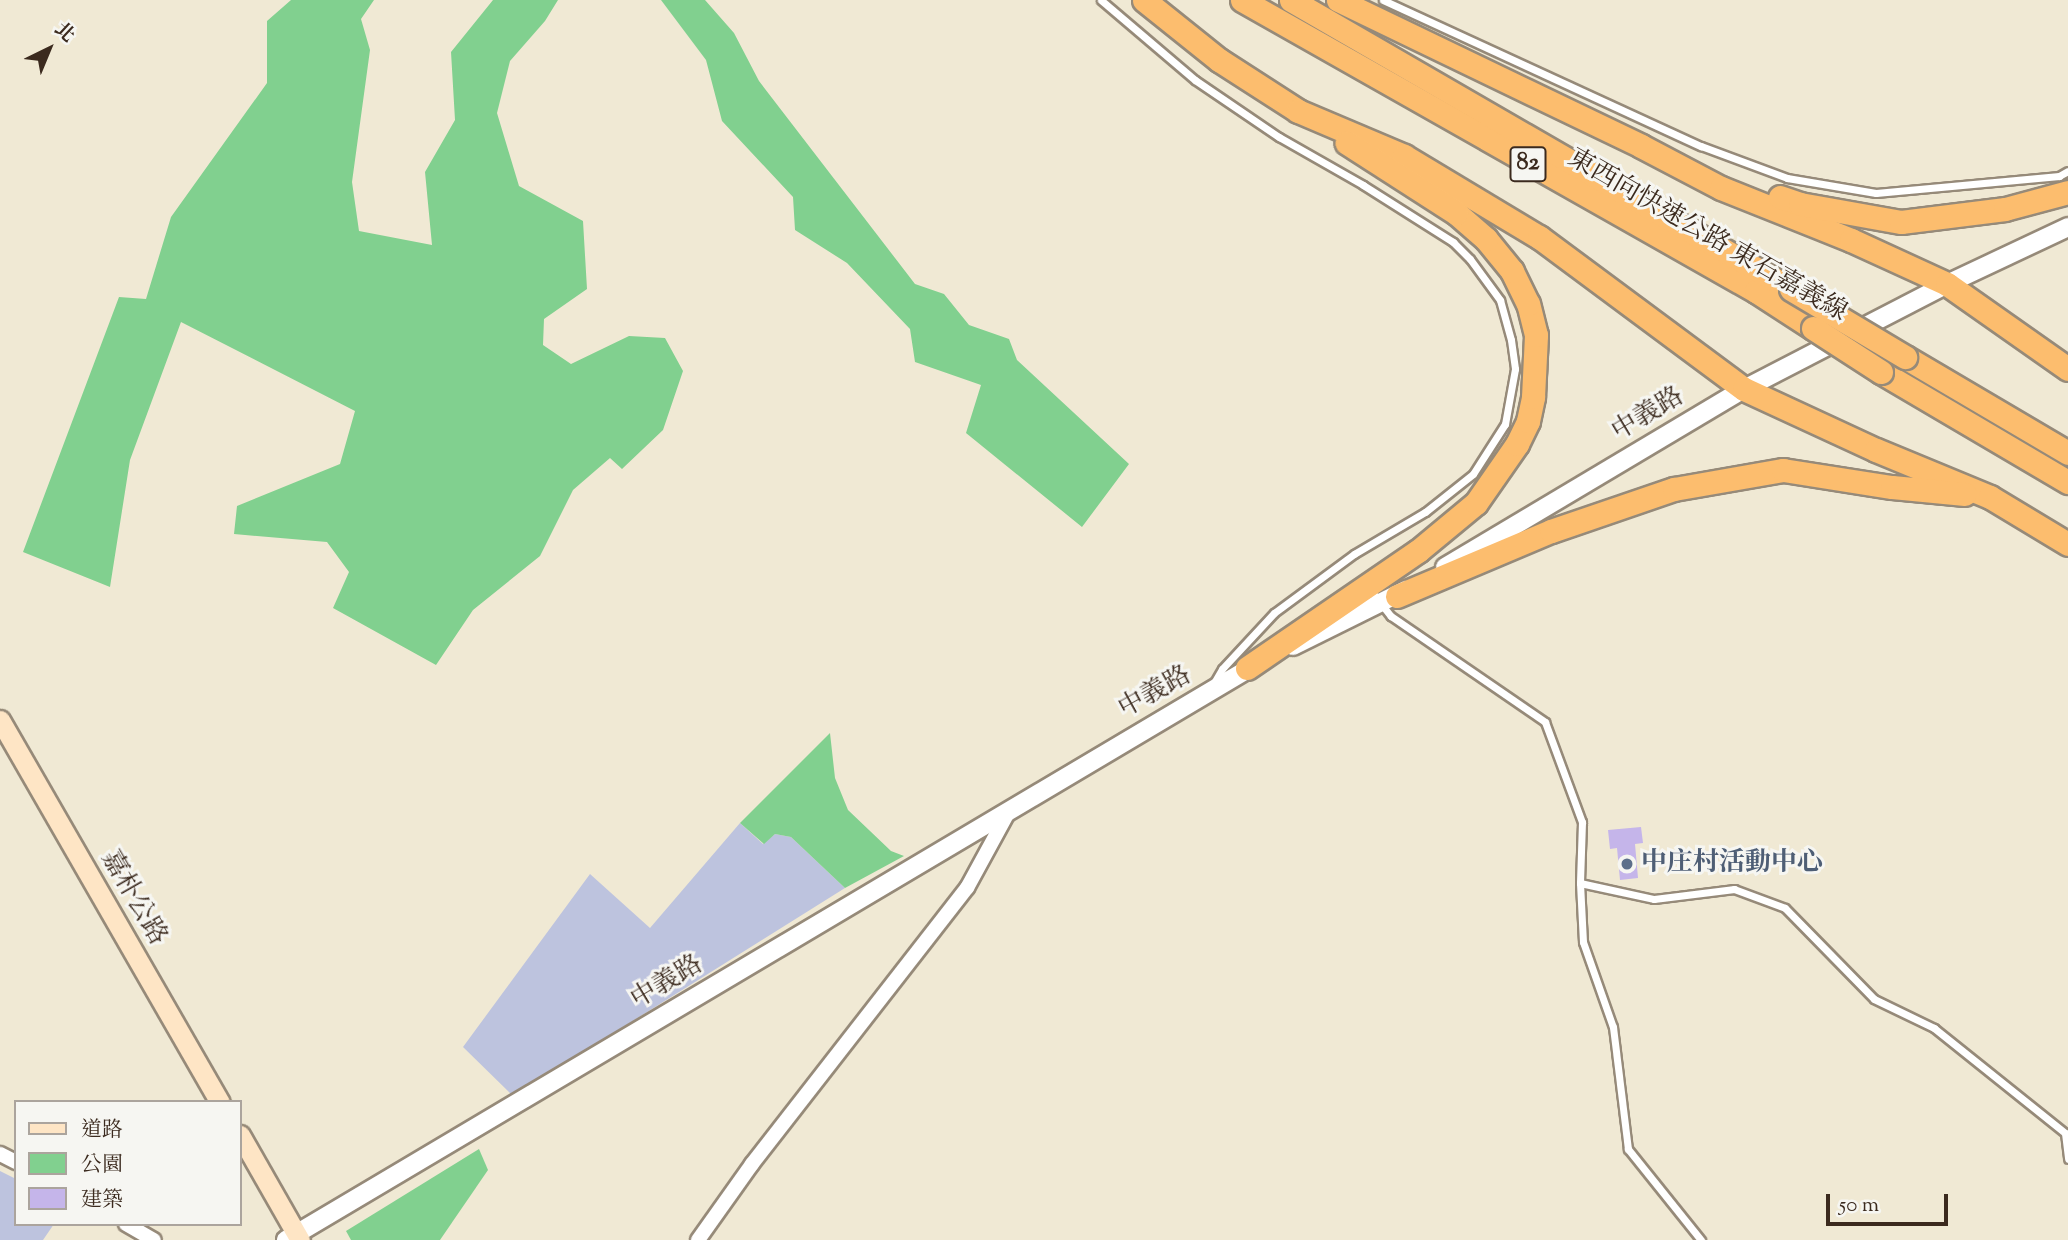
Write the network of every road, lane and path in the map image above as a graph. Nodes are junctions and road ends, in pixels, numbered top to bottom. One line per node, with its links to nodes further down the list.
1 (1101, 0): 22 (lane)
2 (1144, 0): 7 (highway)
3 (1242, 0): 16 (highway, 東西向快速公路 東石嘉義線 / 82, bridge)
4 (1292, 0): 15 (highway, 東西向快速公路 東石嘉義線 / 82, bridge)
5 (1338, 0): 8 (highway)
6 (1383, 0): 9 (lane)
7 (1298, 111): 14 (highway); 19 (highway)
8 (1641, 146): 10 (highway); 12 (highway)
9 (2068, 171)
10 (2068, 192)
11 (2068, 227): 12 (street, 中義路)
12 (1947, 284): 13 (highway); 14 (street, 中義路)
13 (2068, 369)
14 (1744, 389): 17 (highway); 20 (street, 中義路)
15 (2068, 453)
16 (2068, 482)
17 (1990, 496): 18 (highway); 20 (highway)
18 (2068, 544)
19 (1366, 584): 20 (lane); 21 (highway)
20 (1389, 600): 21 (street, 中義路); 25 (lane)
21 (1247, 668): 22 (street, 中義路)
22 (1208, 693): 24 (street, 中義路)
23 (0, 720): 26 (main road, 嘉朴公路)
24 (1011, 807): 30 (street, 中義路); 32 (street)
25 (1580, 883): 28 (lane); 33 (lane)
26 (219, 1100)
27 (242, 1139): 30 (main road)
28 (2068, 1159)
29 (130, 1226): 31 (street)
30 (295, 1238)
31 (154, 1240)
32 (698, 1240)
33 (1701, 1240)

